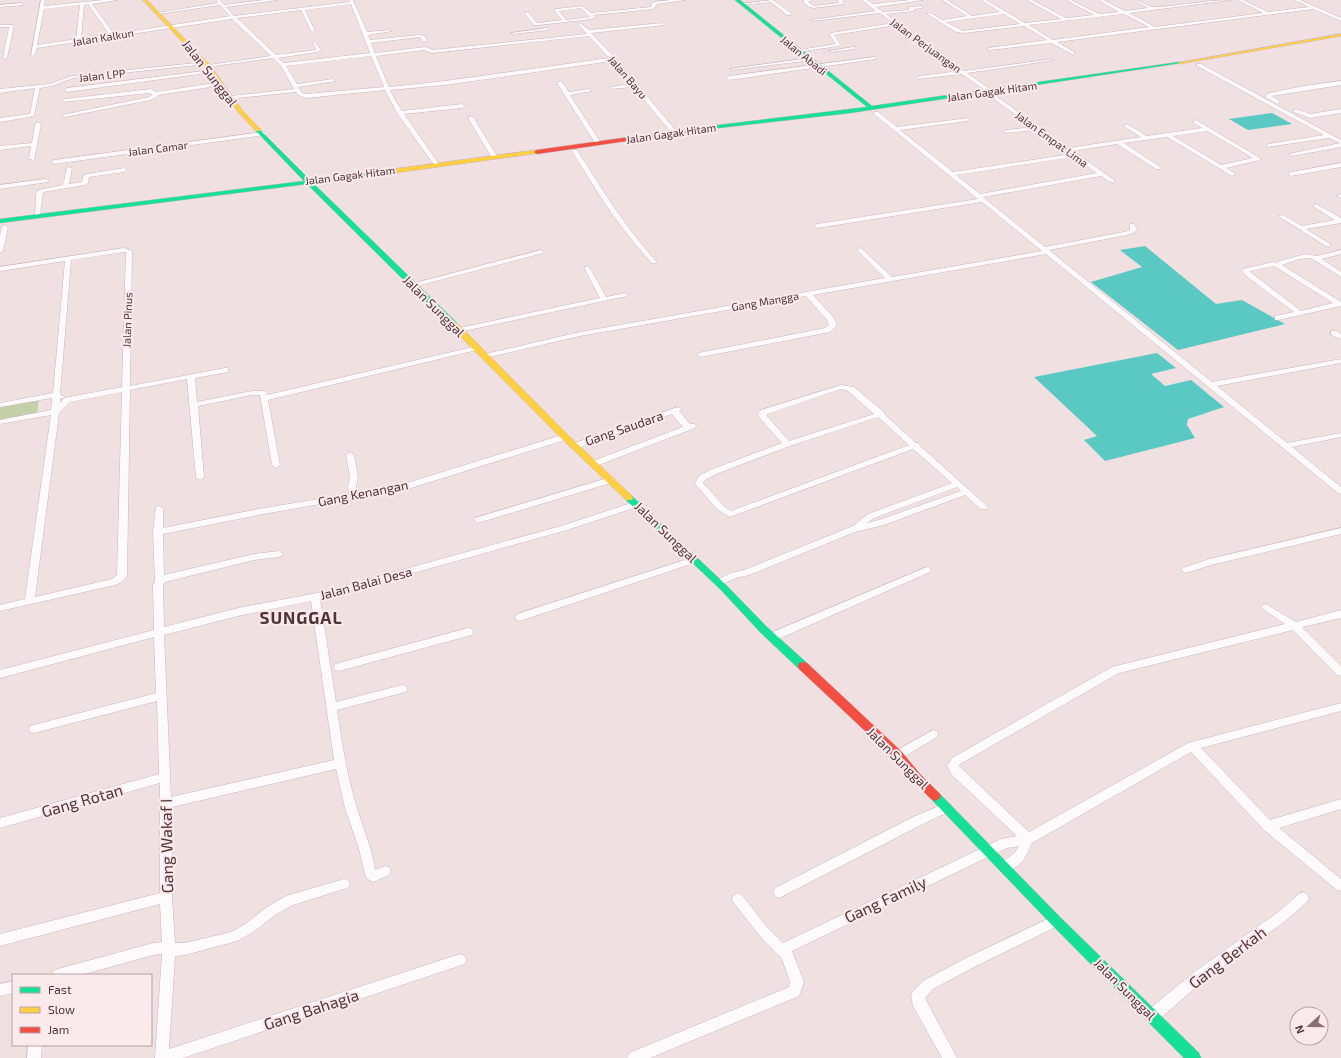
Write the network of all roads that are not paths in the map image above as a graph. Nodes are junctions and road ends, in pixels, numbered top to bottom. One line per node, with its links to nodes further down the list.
1 (43, 0): 32 (street)
2 (116, 0): 24 (street)
3 (145, 0): 36 (main road, Jalan Sunggal)
4 (218, 0): 27 (street)
5 (275, 0): 27 (street)
6 (684, 0): 41 (street)
7 (810, 0): 8 (street)
8 (841, 0)
9 (864, 0): 29 (street, Jalan Perjuangan)
10 (922, 0): 29 (street)
11 (944, 0): 47 (street)
12 (984, 0): 39 (street)
13 (1029, 0): 48 (street)
14 (1068, 0): 44 (street)
15 (1100, 0): 35 (street)
16 (1136, 0): 34 (street)
17 (1229, 0): 34 (street)
18 (1240, 0): 40 (street)
19 (1296, 0): 31 (street)
20 (1307, 0): 45 (street)
21 (351, 1): 33 (street, Jalan Kalkun); 66 (street)
22 (739, 2): 42 (street); 82 (main road, Jalan Abadi)
23 (72, 3): 26 (street); 32 (street)
24 (88, 3): 26 (street); 69 (street)
25 (22, 4): 28 (street)
26 (82, 4): 72 (street)
27 (222, 5): 36 (street); 46 (street)
28 (0, 6)
29 (871, 6): 38 (street, Jalan Perjuangan)
30 (920, 7): 38 (street)
31 (1312, 7): 40 (street); 50 (street)
32 (42, 8): 76 (street)
33 (302, 9): 46 (street, Jalan Kalkun); 62 (street)
34 (1153, 9): 35 (street)
35 (1123, 12): 44 (street); 59 (street)
36 (158, 13): 58 (main road, Jalan Sunggal)
37 (526, 13): 51 (street)
38 (881, 13): 49 (street); 54 (street, Jalan Perjuangan)
39 (1004, 13): 47 (street); 55 (street)
40 (1266, 13): 59 (street)
41 (590, 14): 51 (street); 51 (street)
42 (789, 14)
43 (929, 14): 52 (street)
44 (1097, 15): 48 (street)
45 (1341, 15)
46 (233, 17): 58 (street, Jalan Kalkun); 83 (street)
47 (971, 17): 52 (street)
48 (1064, 19): 55 (street)
49 (812, 20)
50 (1341, 20)
51 (565, 21)
52 (941, 21): 55 (street)
53 (663, 24): 65 (street)
54 (897, 24): 60 (street, Jalan Perjuangan); 82 (street)
55 (1025, 25): 70 (street)
56 (0, 26): 84 (street)
57 (574, 26): 65 (street, Jalan Bayu)
58 (173, 27): 69 (street, Jalan Kalkun); 91 (main road, Jalan Sunggal)
59 (1152, 27): 70 (street)
60 (903, 28): 67 (street); 93 (street, Jalan Perjuangan)
61 (551, 29): 64 (street)
62 (313, 31)
63 (390, 32): 66 (street)
64 (513, 33)
65 (588, 33): 80 (street); 86 (street, Jalan Bayu)
66 (365, 34): 73 (street)
67 (859, 35)
68 (1341, 35): 110 (main road, Jalan Gagak Hitam)
69 (113, 36): 72 (street, Jalan Kalkun)
70 (1050, 40): 78 (street); 79 (street)
71 (425, 41): 73 (street)
72 (78, 42): 76 (street, Jalan Kalkun)
73 (368, 42): 80 (street)
74 (1341, 42): 89 (main road, Jalan Gagak Hitam)
75 (315, 43): 83 (street)
76 (34, 47): 81 (street)
77 (853, 48): 82 (street)
78 (990, 49)
79 (1072, 53)
80 (373, 54): 88 (street); 106 (street)
81 (33, 55)
82 (804, 55): 90 (main road, Jalan Abadi); 92 (street)
83 (275, 57): 88 (street); 91 (street)
84 (5, 58)
85 (874, 58): 90 (street)
86 (612, 59): 101 (street, Jalan Bayu); 106 (street)
87 (1052, 60): 93 (street)
88 (283, 65): 103 (street)
89 (1200, 65): 110 (main road, Jalan Gagak Hitam); 134 (street)
90 (817, 66): 94 (street); 116 (main road, Jalan Abadi)
91 (209, 67): 100 (main road, Jalan Sunggal); 102 (street, Jalan LPP); 107 (street)
92 (732, 69)
93 (963, 72): 95 (street); 110 (street, Jalan Perjuangan)
94 (729, 78)
95 (920, 78)
96 (1341, 80): 105 (street)
97 (333, 81): 103 (street)
98 (560, 83): 112 (street)
99 (1341, 83): 105 (street)
100 (221, 84): 111 (street); 113 (main road, Jalan Sunggal)
101 (635, 85): 104 (street); 130 (street, Jalan Bayu)
102 (38, 87): 108 (street, Jalan LPP); 122 (street)
103 (297, 88): 106 (street); 113 (street)
104 (613, 88)
105 (1304, 88): 117 (street)
106 (387, 89): 118 (street)
107 (67, 90)
108 (0, 91)
109 (589, 91): 112 (street)
110 (991, 93): 116 (main road, Jalan Gagak Hitam); 127 (street, Jalan Empat Lima)
111 (155, 94): 114 (street); 119 (street)
112 (568, 94): 138 (street)
113 (230, 98): 132 (main road, Jalan Sunggal)
114 (65, 101)
115 (462, 106): 118 (street)
116 (874, 110): 125 (main road, Jalan Gagak Hitam); 128 (street)
117 (1341, 111)
118 (400, 113): 150 (street)
119 (65, 115)
120 (471, 118): 147 (street)
121 (967, 119): 128 (street)
122 (0, 120)
123 (1196, 122): 129 (street)
124 (38, 124): 139 (street)
125 (765, 124): 130 (main road, Jalan Gagak Hitam); 144 (main road, Jalan Gagak Hitam)
126 (1127, 126): 135 (street)
127 (1036, 128): 131 (street); 143 (street, Jalan Empat Lima)
128 (897, 129): 156 (street)
129 (1207, 129): 133 (street); 152 (street)
130 (674, 132): 138 (main road, Jalan Gagak Hitam)
131 (1006, 132)
132 (263, 134): 149 (street, Jalan Camar); 162 (main road, Jalan Sunggal)
133 (1168, 135): 135 (street); 152 (street)
134 (1330, 136): 137 (street); 141 (street)
135 (1146, 138): 136 (street)
136 (1118, 142): 143 (street); 154 (street)
137 (1341, 142)
138 (598, 143): 147 (main road, Jalan Gagak Hitam)
139 (35, 144): 142 (street); 148 (street)
140 (1341, 145): 145 (street)
141 (1270, 146)
142 (0, 148)
143 (1067, 150): 146 (street, Jalan Empat Lima)
144 (575, 151): 162 (main road, Jalan Gagak Hitam); 182 (street)
145 (1292, 154)
146 (1075, 155): 156 (street); 157 (street, Jalan Empat Lima)
147 (495, 158): 150 (main road, Jalan Gagak Hitam)
148 (32, 160)
149 (54, 162)
150 (436, 164): 162 (main road, Jalan Gagak Hitam)
151 (1341, 165): 159 (street)
152 (1220, 167): 158 (street)
153 (69, 168): 164 (street)
154 (1158, 168)
155 (124, 170): 164 (street)
156 (953, 174): 165 (street)
157 (1102, 174): 161 (street, Jalan Empat Lima); 165 (street)
158 (1232, 174)
159 (1291, 174)
160 (46, 181): 163 (street)
161 (1112, 181)
162 (308, 183): 167 (main road, Jalan Gagak Hitam); 173 (main road, Jalan Gagak Hitam); 188 (main road, Jalan Sunggal)
163 (0, 187)
164 (66, 187): 167 (street)
165 (981, 198): 171 (street); 176 (street)
166 (1316, 206): 169 (street)
167 (37, 216): 173 (main road, Jalan Gagak Hitam)
168 (1281, 216): 172 (street)
169 (1341, 221): 172 (street)
170 (1132, 225): 176 (street, Gang Mangga)
171 (817, 226)
172 (1301, 228): 174 (street)
173 (2, 229): 177 (street)
174 (1328, 245)
175 (860, 250): 187 (street)
176 (1045, 250): 187 (street, Gang Mangga); 202 (street)
177 (0, 251)
178 (541, 252): 188 (street)
179 (1341, 252): 180 (street)
180 (1318, 258): 183 (street); 186 (street)
181 (68, 259): 185 (street); 203 (street, Jalan Pinus); 204 (street)
182 (654, 262)
183 (1278, 265): 192 (street); 193 (street)
184 (587, 268): 191 (street)
185 (0, 269)
186 (1341, 275)
187 (891, 280): 189 (street, Gang Mangga)
188 (413, 285): 195 (main road, Jalan Sunggal)
189 (807, 293): 197 (street); 198 (street, Gang Mangga)
190 (625, 295): 191 (street)
191 (604, 299): 195 (street)
192 (1341, 304): 193 (street)
193 (1300, 313): 194 (street)
194 (1278, 318)
195 (459, 330): 196 (main road, Jalan Sunggal)
196 (475, 346): 198 (main road, Jalan Sunggal); 205 (street)
197 (701, 355)
198 (485, 356): 213 (main road, Jalan Sunggal)
199 (1341, 361): 202 (street)
200 (224, 370): 201 (street)
201 (191, 378): 203 (street); 208 (street)
202 (1210, 385): 217 (street)
203 (125, 389): 206 (street); 241 (street, Jalan Pinus)
204 (57, 395): 206 (street); 207 (street); 209 (street)
205 (264, 396): 208 (street); 220 (street)
206 (67, 400): 209 (street)
207 (0, 405)
208 (193, 405): 221 (street)
209 (55, 412): 211 (street); 241 (street)
210 (881, 414): 214 (street); 214 (street); 216 (street)
211 (0, 422)
212 (1341, 435): 217 (street)
213 (565, 437): 215 (main road, Jalan Sunggal); 226 (street, Gang Kenangan)
214 (787, 444): 216 (street)
215 (575, 446): 219 (main road, Jalan Sunggal); 219 (street, Gang Saudara)
216 (916, 446): 223 (street)
217 (1286, 446): 224 (street)
218 (350, 455): 226 (street)
219 (593, 464): 222 (main road, Jalan Sunggal)
220 (276, 465)
221 (200, 477)
222 (611, 480): 227 (main road, Jalan Sunggal); 230 (street)
223 (957, 484): 225 (street); 231 (street)
224 (1341, 491)
225 (966, 492): 228 (street); 231 (street)
226 (354, 496): 233 (street, Gang Kenangan)
227 (636, 504): 235 (main road, Jalan Sunggal); 240 (street, Jalan Balai Desa)
228 (984, 507)
229 (159, 509): 233 (street, Gang Wakaf I)
230 (478, 520)
231 (853, 529): 239 (street)
232 (1341, 530): 237 (street)
233 (158, 532): 238 (street, Gang Wakaf I)
234 (279, 554): 238 (street)
235 (694, 560): 239 (main road, Jalan Sunggal); 245 (street)
236 (927, 570): 249 (street)
237 (1186, 570)
238 (160, 581): 248 (street, Gang Wakaf I)
239 (720, 585): 249 (main road, Jalan Sunggal)
240 (315, 597): 248 (street, Jalan Balai Desa); 256 (street)
241 (30, 601): 243 (street)
242 (1266, 607): 246 (street)
243 (0, 608)
244 (1341, 614): 246 (street)
245 (520, 617)
246 (1295, 626): 251 (street); 268 (street)
247 (468, 632): 250 (street)
248 (158, 633): 252 (street, Jalan Balai Desa); 254 (street, Gang Wakaf I)
249 (772, 637): 260 (main road, Jalan Sunggal)
250 (339, 667)
251 (1341, 672)
252 (0, 674)
253 (402, 689): 256 (street)
254 (162, 696): 257 (street); 262 (street, Gang Wakaf I)
255 (1341, 707): 259 (street, Gang Family)
256 (331, 708): 261 (street)
257 (34, 729)
258 (933, 734): 260 (street)
259 (1192, 746): 267 (street); 268 (street, Gang Family)
260 (898, 755): 265 (main road, Jalan Sunggal)
261 (340, 763): 263 (street); 271 (street)
262 (164, 777): 263 (street, Gang Wakaf I); 266 (street, Gang Rotan)
263 (166, 803): 275 (street, Gang Wakaf I)
264 (1341, 804): 267 (street)
265 (946, 808): 269 (main road, Jalan Sunggal); 274 (street)
266 (0, 823)
267 (1268, 826): 273 (street)
268 (1028, 839): 269 (street, Gang Family); 270 (street)
269 (988, 850): 270 (main road, Jalan Sunggal); 281 (street, Gang Family)
270 (1005, 867): 278 (main road, Jalan Sunggal)
271 (385, 871)
272 (344, 884): 280 (street)
273 (1341, 886)
274 (779, 892)
275 (166, 897): 279 (street); 280 (street, Gang Wakaf I)
276 (1303, 898): 286 (street, Gang Berkah)
277 (738, 899): 281 (street)
278 (1056, 921): 286 (main road, Jalan Sunggal); 291 (street)
279 (0, 940)
280 (169, 947): 283 (street); 289 (street, Gang Wakaf I)
281 (782, 950): 290 (street)
282 (460, 960): 289 (street, Gang Bahagia)
283 (62, 974)
284 (12, 987): 285 (street)
285 (0, 990)
286 (1152, 1016): 292 (main road, Jalan Sunggal)
287 (35, 1046): 288 (street)
288 (34, 1058)
289 (162, 1058)
290 (634, 1058)
291 (950, 1058)
292 (1194, 1058)

